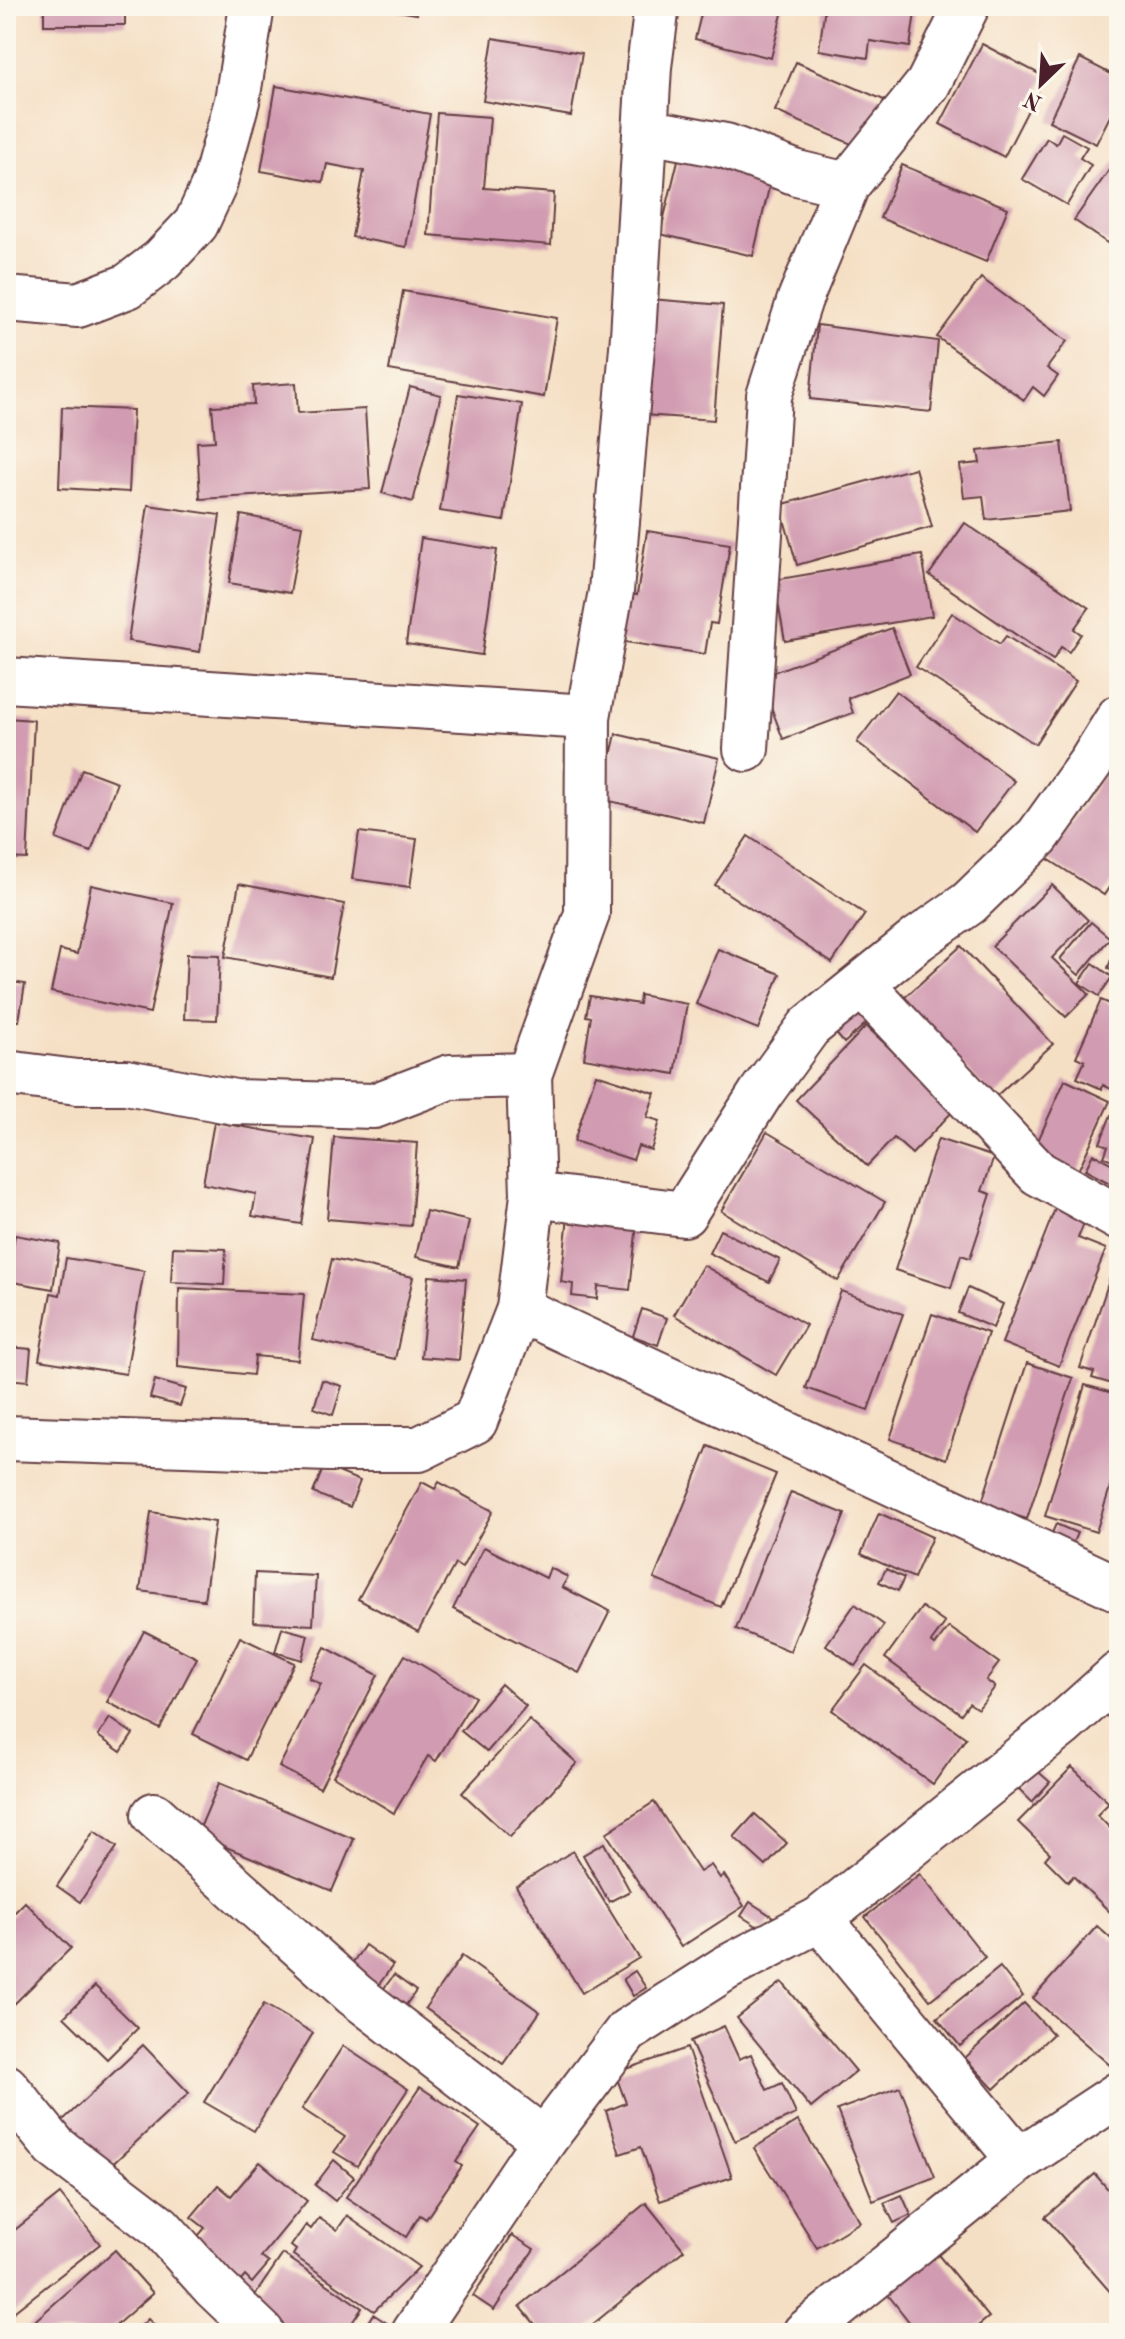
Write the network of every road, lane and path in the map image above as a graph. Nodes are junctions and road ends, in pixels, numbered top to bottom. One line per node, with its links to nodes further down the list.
1 (252, 6): 6 (street)
2 (657, 6): 4 (street)
3 (967, 6): 5 (street)
4 (647, 131): 5 (street); 8 (street)
5 (847, 185): 10 (street)
6 (6, 299)
7 (6, 680): 8 (street)
8 (588, 717): 13 (street)
9 (1119, 717): 11 (street)
10 (746, 749)
11 (862, 985): 14 (street); 15 (street)
12 (6, 1073): 13 (street)
13 (529, 1075): 14 (street)
14 (533, 1195): 16 (street)
15 (1119, 1218)
16 (519, 1309): 17 (street); 18 (street)
17 (6, 1438)
18 (1119, 1589)
19 (1119, 1674): 21 (street)
20 (154, 1815): 24 (street)
21 (820, 1919): 24 (street); 25 (street)
22 (6, 2087): 26 (street)
23 (1119, 2094): 25 (street)
24 (544, 2140): 27 (street)
25 (1019, 2160): 28 (street)
26 (262, 2333)
27 (414, 2333)
28 (805, 2333)

